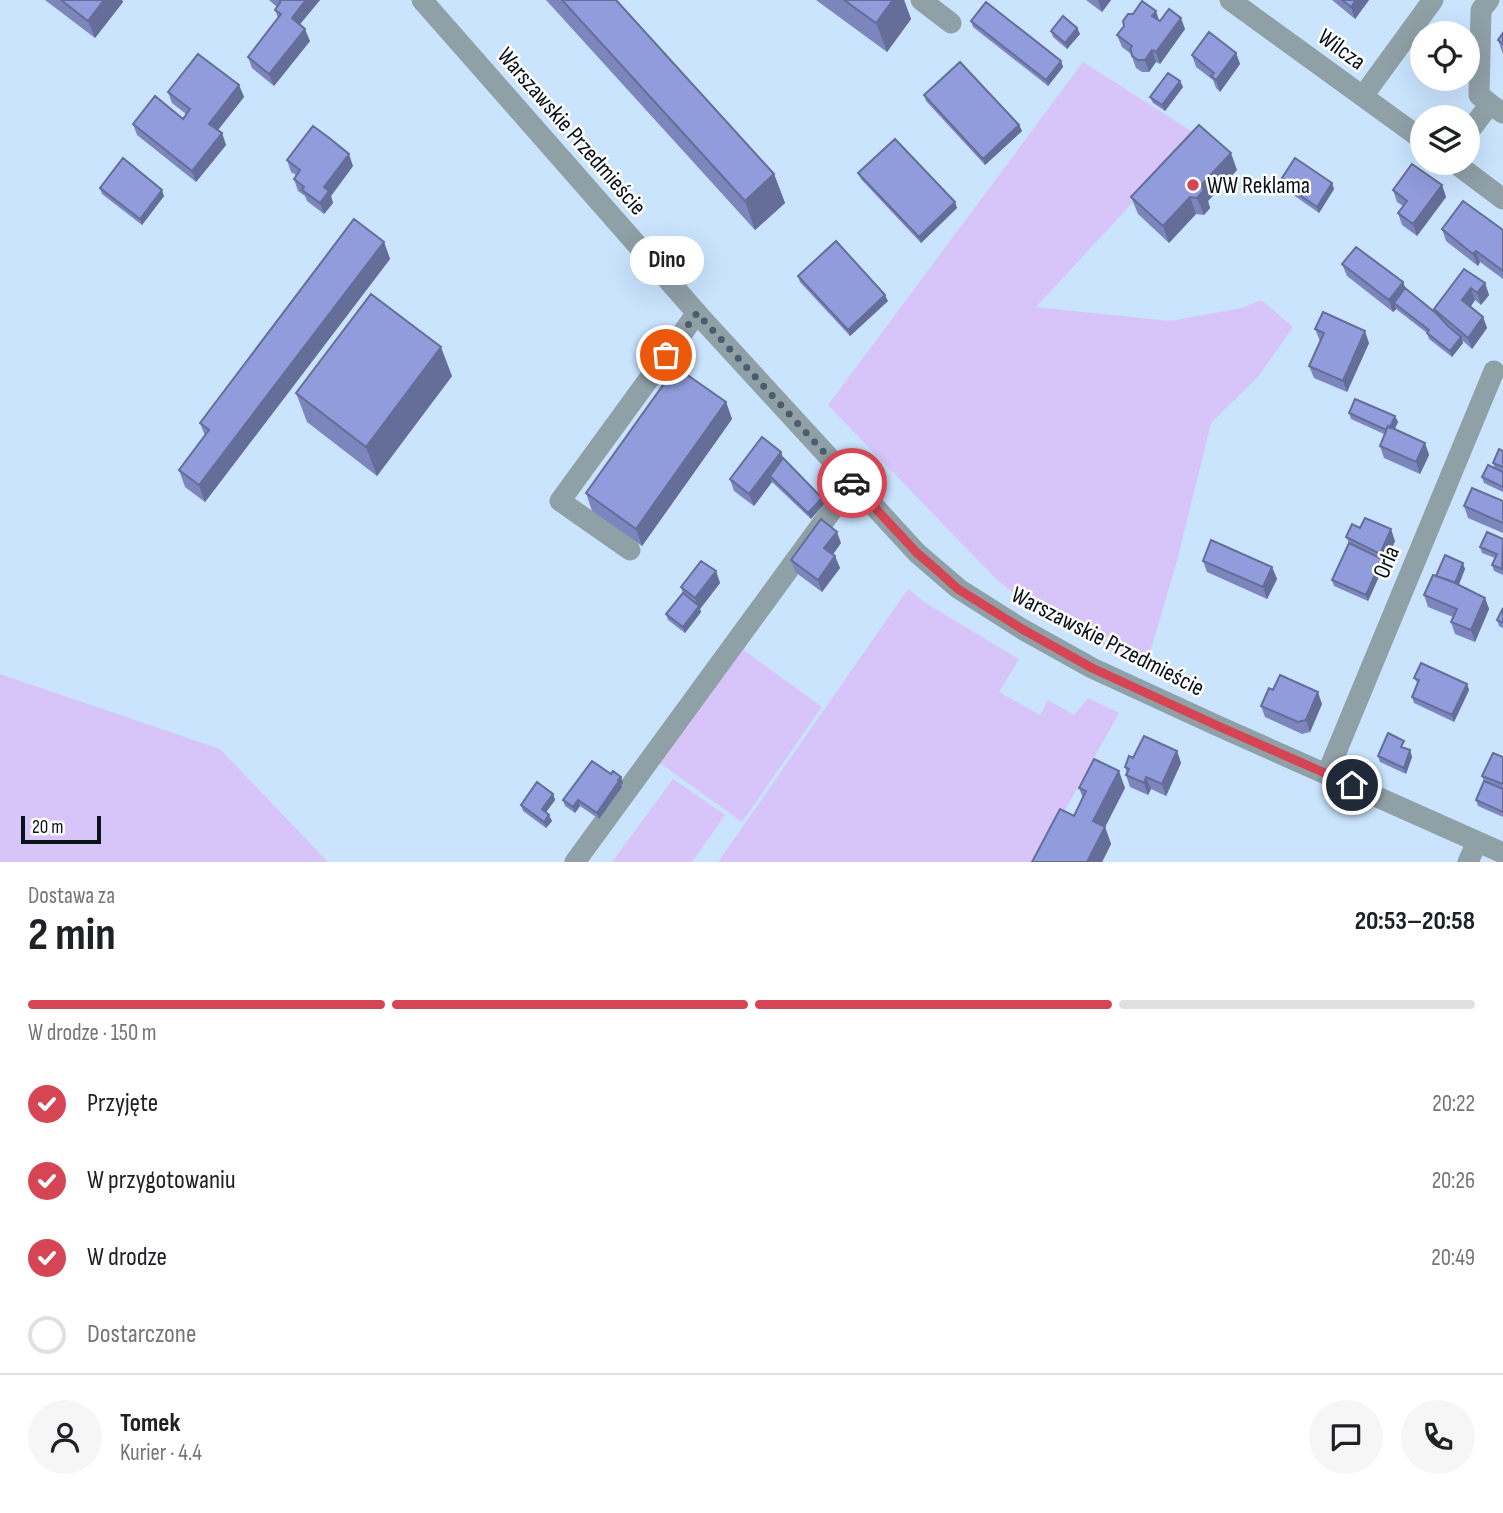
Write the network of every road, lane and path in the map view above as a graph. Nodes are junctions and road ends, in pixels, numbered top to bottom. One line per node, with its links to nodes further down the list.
1 (422, 0): 13 (street, Warszawskie Przedmieście)
2 (921, 0): 6 (street)
3 (1433, 0): 7 (street)
4 (1489, 0): 8 (street)
5 (1235, 1): 7 (street, Wilcza)
6 (951, 23)
7 (1363, 96): 10 (street, Wilcza)
8 (1497, 109): 9 (street)
9 (1480, 123)
10 (1410, 130)
11 (1471, 175): 12 (street)
12 (1503, 198)
13 (697, 313): 15 (street, Warszawskie Przedmieście); 16 (street)
14 (1494, 371): 17 (street, Orla)
15 (853, 484): 17 (street, Warszawskie Przedmieście); 20 (street)
16 (630, 551)
17 (1327, 774): 18 (street, Warszawskie Przedmieście)
18 (1477, 842): 19 (street, Warszawskie Przedmieście); 21 (street)
19 (1503, 853)
20 (575, 862)
21 (1468, 862)

